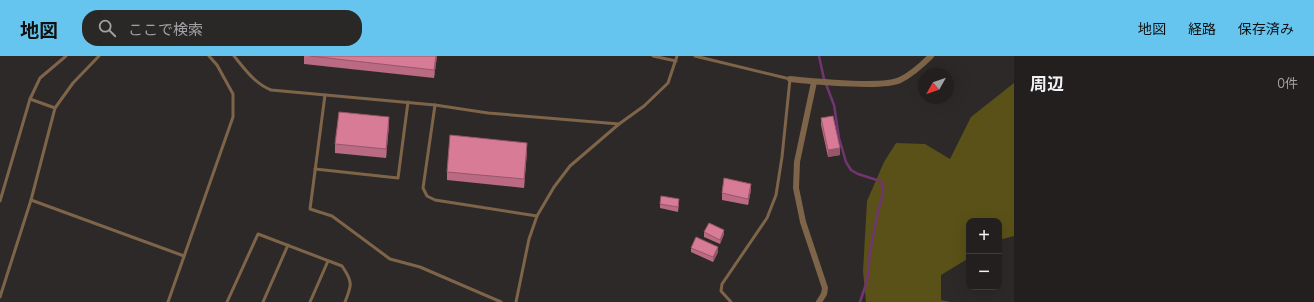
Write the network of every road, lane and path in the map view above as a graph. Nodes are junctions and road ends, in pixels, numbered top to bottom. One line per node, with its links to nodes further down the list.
1 (66, 56): 13 (lane)
2 (99, 56): 16 (lane)
3 (209, 56): 23 (lane)
4 (234, 56): 12 (lane)
5 (653, 56): 9 (lane)
6 (677, 56): 9 (lane)
7 (695, 56): 10 (lane)
8 (931, 56): 11 (street)
9 (676, 61): 17 (lane)
10 (790, 79): 11 (street); 33 (lane)
11 (814, 82): 34 (street)
12 (325, 95): 14 (lane); 18 (lane)
13 (30, 99): 16 (lane); 20 (lane)
14 (408, 102): 15 (lane); 18 (lane)
15 (435, 105): 17 (lane); 21 (lane)
16 (55, 108): 19 (lane)
17 (619, 124): 21 (lane)
18 (316, 169): 31 (lane)
19 (30, 200): 23 (lane); 25 (lane)
20 (0, 201)
21 (537, 216): 32 (lane)
22 (288, 245): 24 (lane); 27 (lane); 28 (lane)
23 (184, 256): 26 (lane)
24 (328, 261): 29 (lane); 30 (lane)
25 (0, 297)
26 (168, 302)
27 (227, 302)
28 (263, 302)
29 (310, 302)
30 (345, 302)
31 (500, 302)
32 (516, 302)
33 (730, 302)
34 (819, 302)

